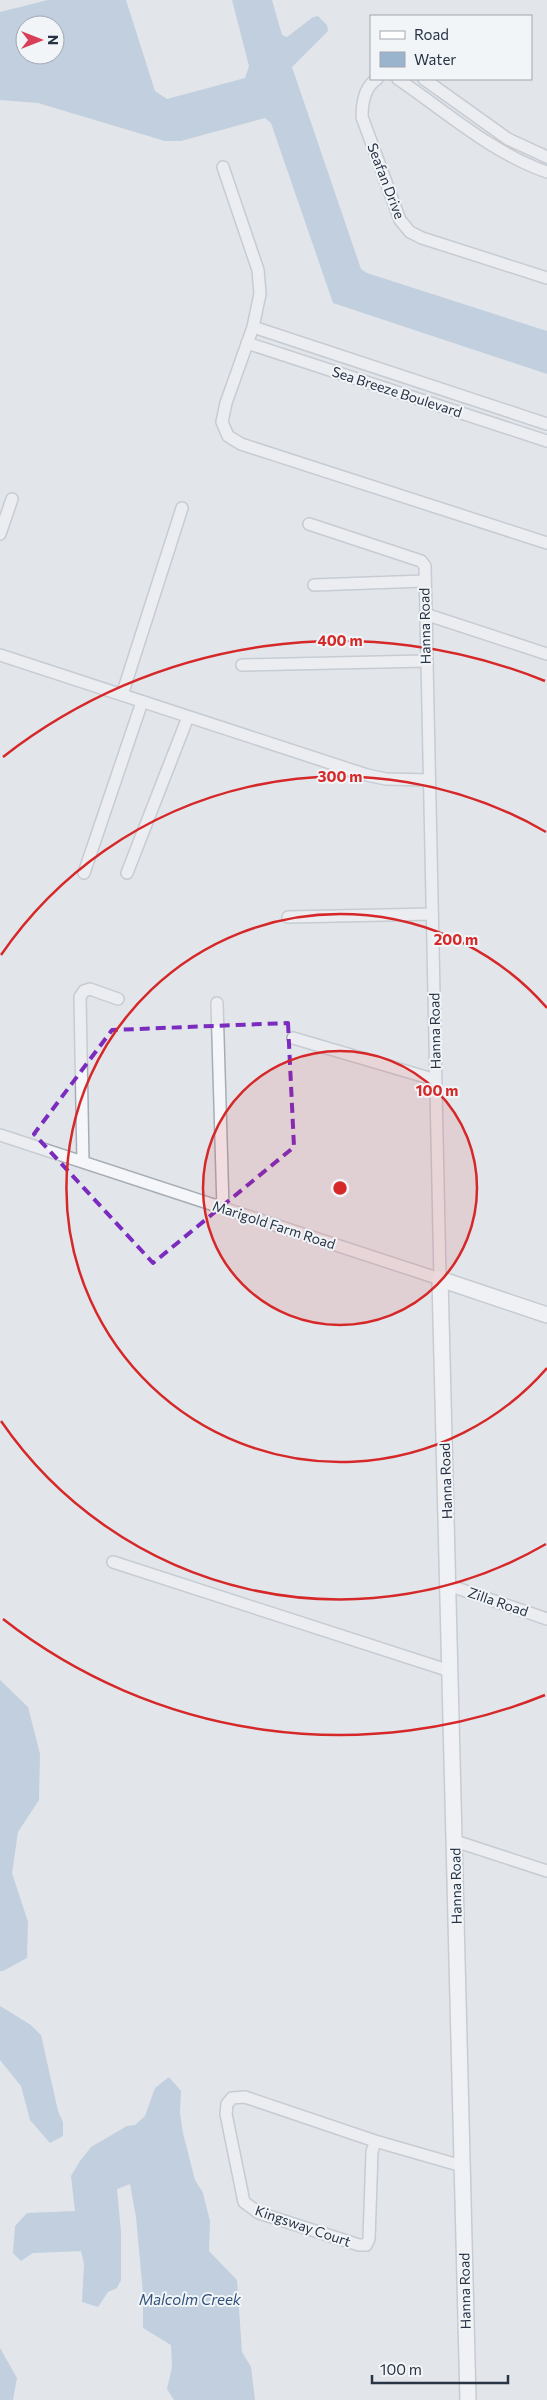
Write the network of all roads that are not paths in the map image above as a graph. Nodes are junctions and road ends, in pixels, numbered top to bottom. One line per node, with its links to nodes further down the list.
1 (374, 80): 7 (street, Seafan Drive)
2 (399, 80): 6 (street)
3 (425, 80): 4 (street)
4 (547, 157)
5 (223, 167): 8 (street)
6 (547, 172)
7 (547, 278)
8 (253, 328): 9 (street); 10 (street, Sea Breeze Boulevard)
9 (247, 343): 11 (street, Sea Breeze Boulevard); 16 (street)
10 (547, 424)
11 (547, 441)
12 (12, 499): 15 (street)
13 (182, 508): 24 (street)
14 (309, 524): 17 (street, Hanna Road)
15 (0, 534)
16 (547, 543)
17 (424, 580): 18 (street); 19 (street, Hanna Road)
18 (314, 585)
19 (425, 614): 20 (street); 22 (street, Hanna Road)
20 (547, 654)
21 (0, 655): 24 (street)
22 (426, 661): 23 (street); 27 (street, Hanna Road)
23 (242, 665)
24 (122, 695): 25 (street)
25 (142, 702): 26 (street); 28 (street)
26 (188, 717): 27 (street); 29 (street)
27 (429, 780): 30 (street, Hanna Road)
28 (84, 872)
29 (127, 874)
30 (432, 914): 31 (street); 35 (street, Hanna Road)
31 (288, 917)
32 (118, 999): 37 (street)
33 (217, 1003): 38 (street)
34 (293, 1038): 35 (street)
35 (436, 1080): 39 (street, Hanna Road)
36 (0, 1135): 37 (street, Marigold Farm Road)
37 (83, 1162): 38 (street, Marigold Farm Road)
38 (223, 1208): 39 (street, Marigold Farm Road)
39 (440, 1280): 40 (street, Marigold Farm Road); 42 (street, Hanna Road)
40 (547, 1315)
41 (113, 1562): 44 (street)
42 (448, 1585): 43 (street, Zilla Road); 44 (street, Hanna Road)
43 (547, 1619)
44 (450, 1672): 45 (street, Hanna Road)
45 (454, 1841): 46 (street); 48 (street, Hanna Road)
46 (547, 1871)
47 (375, 2141): 47 (street, Kingsway Court); 48 (street, Kingsway Court)
48 (462, 2166): 49 (street, Hanna Road)
49 (468, 2400)

